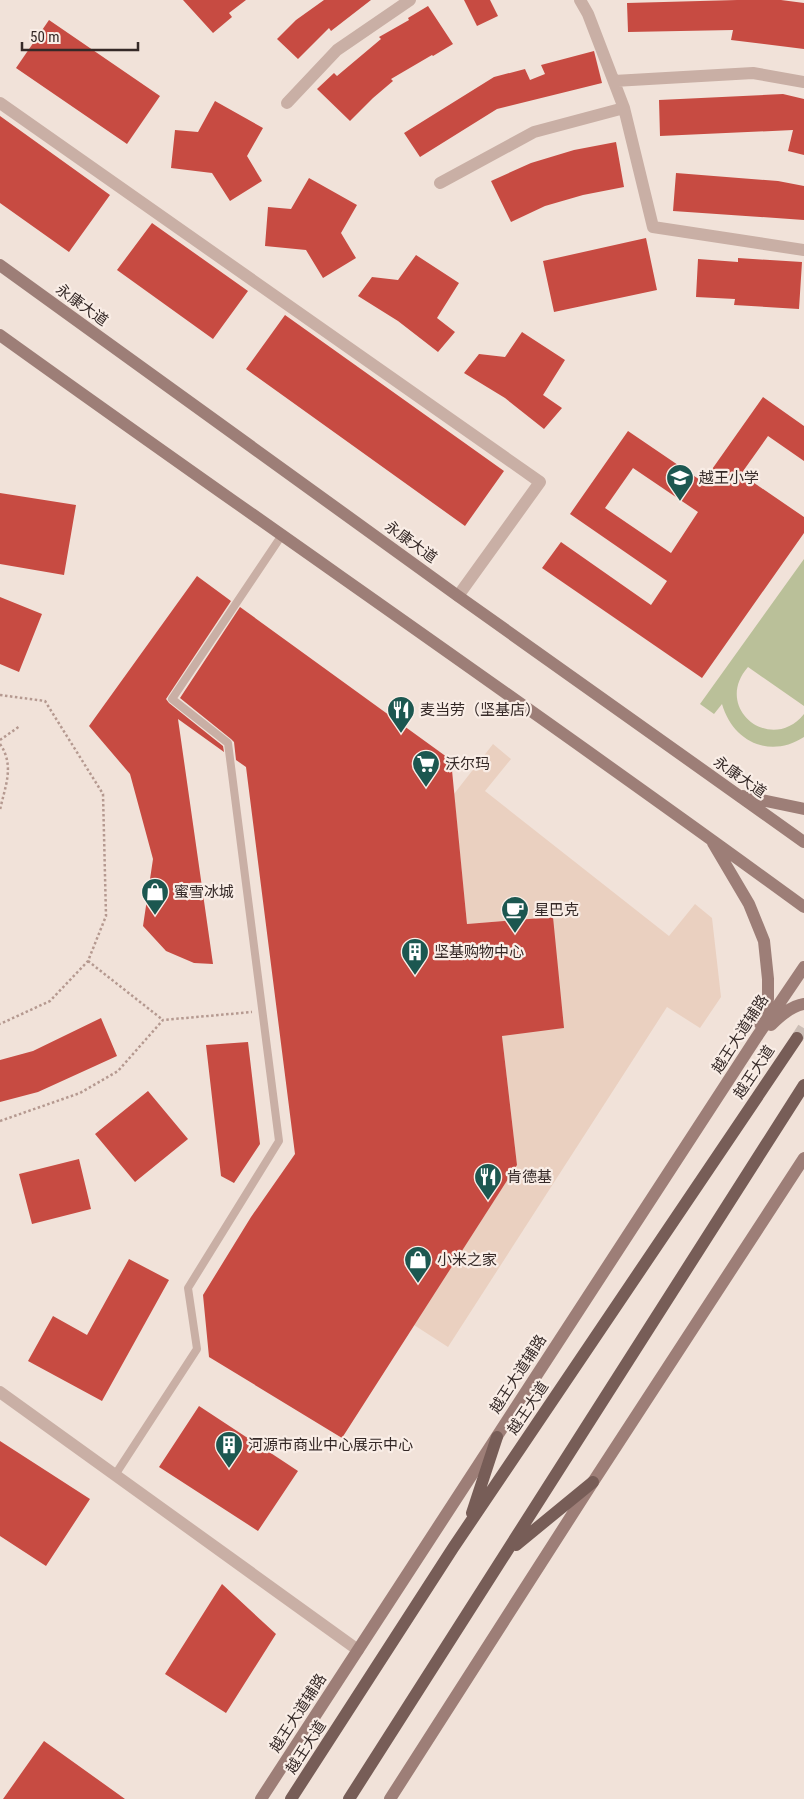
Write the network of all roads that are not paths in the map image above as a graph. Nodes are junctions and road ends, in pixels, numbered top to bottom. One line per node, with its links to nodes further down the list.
1 (410, 0): 6 (street)
2 (580, 0): 3 (street)
3 (614, 81): 4 (street); 7 (street)
4 (804, 82)
5 (0, 103): 13 (street)
6 (287, 103)
7 (624, 108): 8 (street); 9 (street)
8 (440, 183)
9 (804, 250)
10 (0, 266): 13 (main road, 永康大道)
11 (0, 335): 12 (main road)
12 (282, 535): 16 (main road); 27 (lane)
13 (458, 596): 14 (main road, 永康大道)
14 (737, 795): 15 (main road); 17 (main road, 永康大道)
15 (804, 809)
16 (711, 838): 18 (main road); 21 (main road)
17 (804, 842)
18 (804, 907)
19 (804, 967): 21 (main road, 越王大道辅路)
20 (804, 1004): 21 (main road)
21 (756, 1038): 26 (main road, 越王大道辅路)
22 (797, 1038): 29 (main road, 越王大道)
23 (804, 1086): 30 (main road)
24 (804, 1158): 28 (main road)
25 (0, 1392): 27 (street)
26 (497, 1437): 29 (main road); 31 (main road, 越王大道辅路)
27 (115, 1475): 31 (street)
28 (593, 1482): 30 (main road); 35 (main road)
29 (467, 1528): 33 (main road, 越王大道)
30 (506, 1553): 34 (main road)
31 (358, 1650): 32 (main road, 越王大道辅路)
32 (262, 1799)
33 (291, 1799)
34 (349, 1799)
35 (390, 1799)

